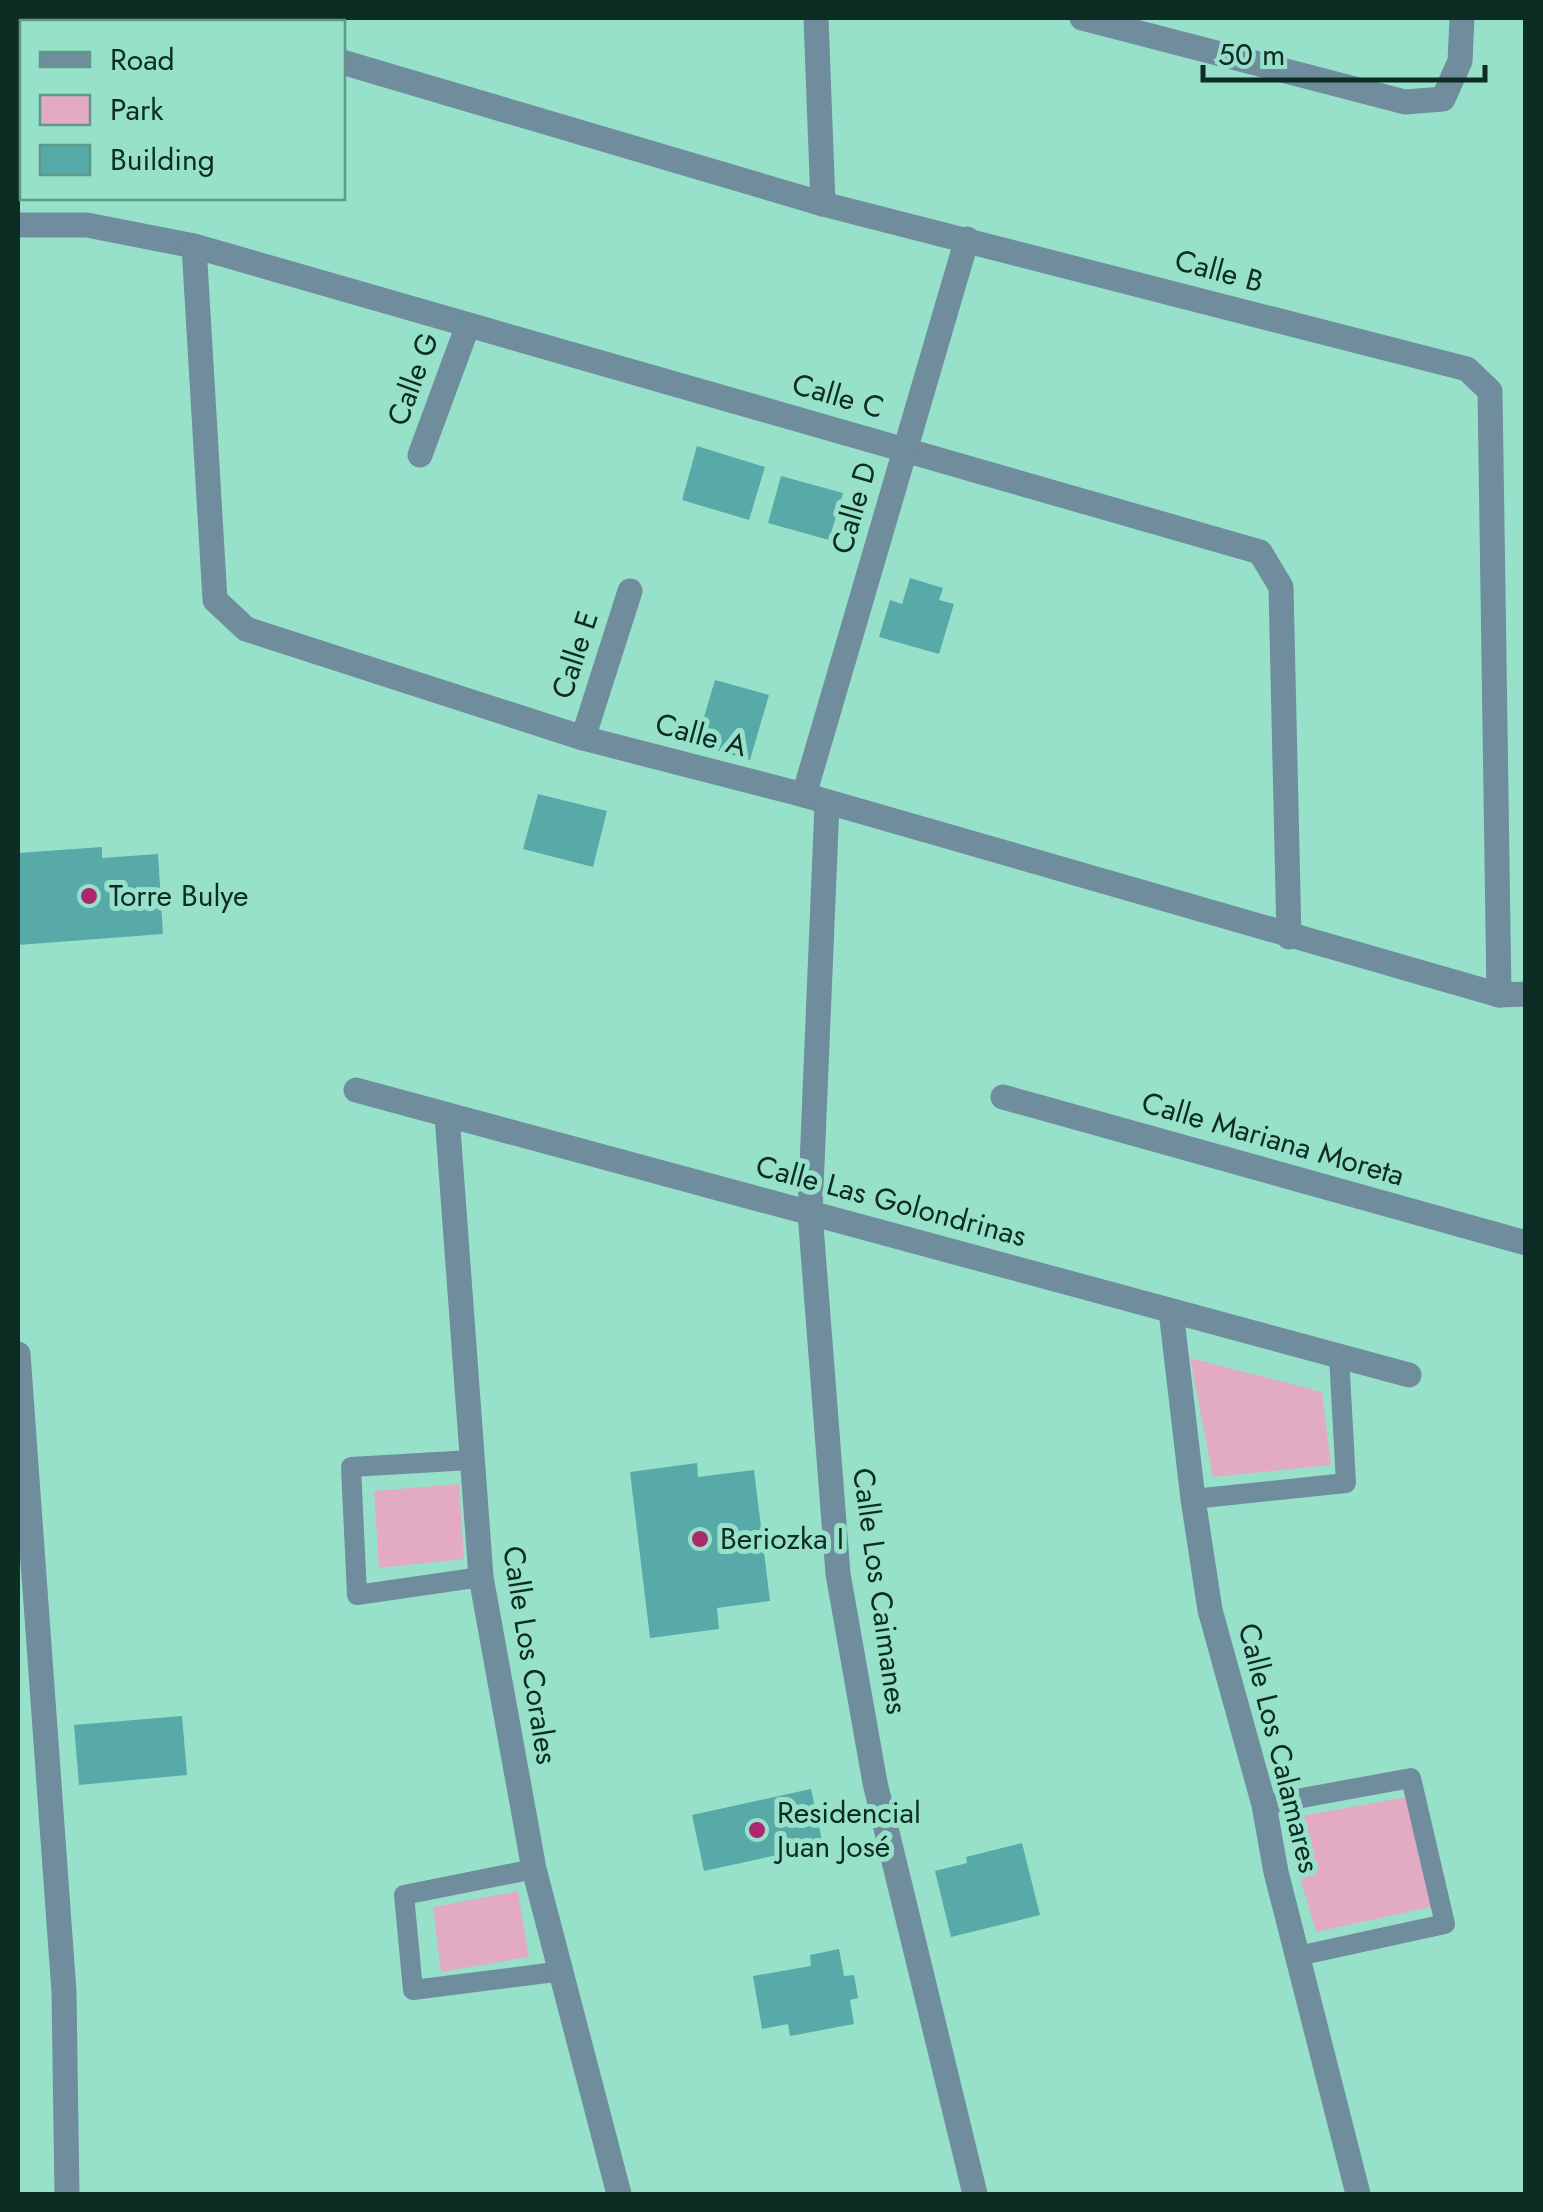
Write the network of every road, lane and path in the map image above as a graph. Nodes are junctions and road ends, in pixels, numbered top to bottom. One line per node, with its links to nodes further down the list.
1 (816, 18): 5 (street)
2 (1082, 18): 3 (street)
3 (1462, 18)
4 (345, 63): 5 (street, Calle B)
5 (823, 204): 7 (street, Calle B)
6 (18, 226): 8 (street, Calle C)
7 (966, 240): 10 (street, Calle D); 17 (street, Calle B)
8 (194, 246): 9 (street, Calle C); 13 (street, Calle A)
9 (468, 325): 10 (street, Calle C); 11 (street, Calle G)
10 (906, 449): 14 (street, Calle D); 15 (street, Calle C)
11 (420, 455)
12 (630, 591): 13 (street, Calle E)
13 (583, 738): 14 (street, Calle A)
14 (816, 800): 15 (street, Calle A); 21 (street, Calle Los Caimanes)
15 (1289, 936): 17 (street, Calle A)
16 (1526, 994): 17 (street, Calle A)
17 (1499, 995)
18 (356, 1090): 20 (street, Calle Las Golondrinas)
19 (1003, 1097): 22 (street, Calle Mariana Moreta)
20 (447, 1115): 21 (street, Calle Las Golondrinas); 27 (street, Calle Los Corales)
21 (810, 1213): 23 (street, Calle Las Golondrinas); 36 (street, Calle Los Caimanes)
22 (1526, 1243)
23 (1171, 1311): 25 (street, Calle Las Golondrinas); 28 (street, Calle Los Calamares)
24 (18, 1354): 34 (street)
25 (1338, 1356): 26 (street, Calle Las Golondrinas); 28 (lane)
26 (1409, 1374)
27 (471, 1460): 29 (street, Calle Los Corales); 29 (lane)
28 (1192, 1500): 30 (street, Calle Los Calamares)
29 (482, 1577): 31 (street, Calle Los Corales)
30 (1264, 1805): 32 (street, Calle Los Calamares); 32 (lane)
31 (534, 1869): 33 (street, Calle Los Corales); 33 (lane)
32 (1298, 1956): 37 (street, Calle Los Calamares)
33 (563, 1971): 35 (street, Calle Los Corales)
34 (66, 2194)
35 (619, 2194)
36 (975, 2194)
37 (1358, 2194)

